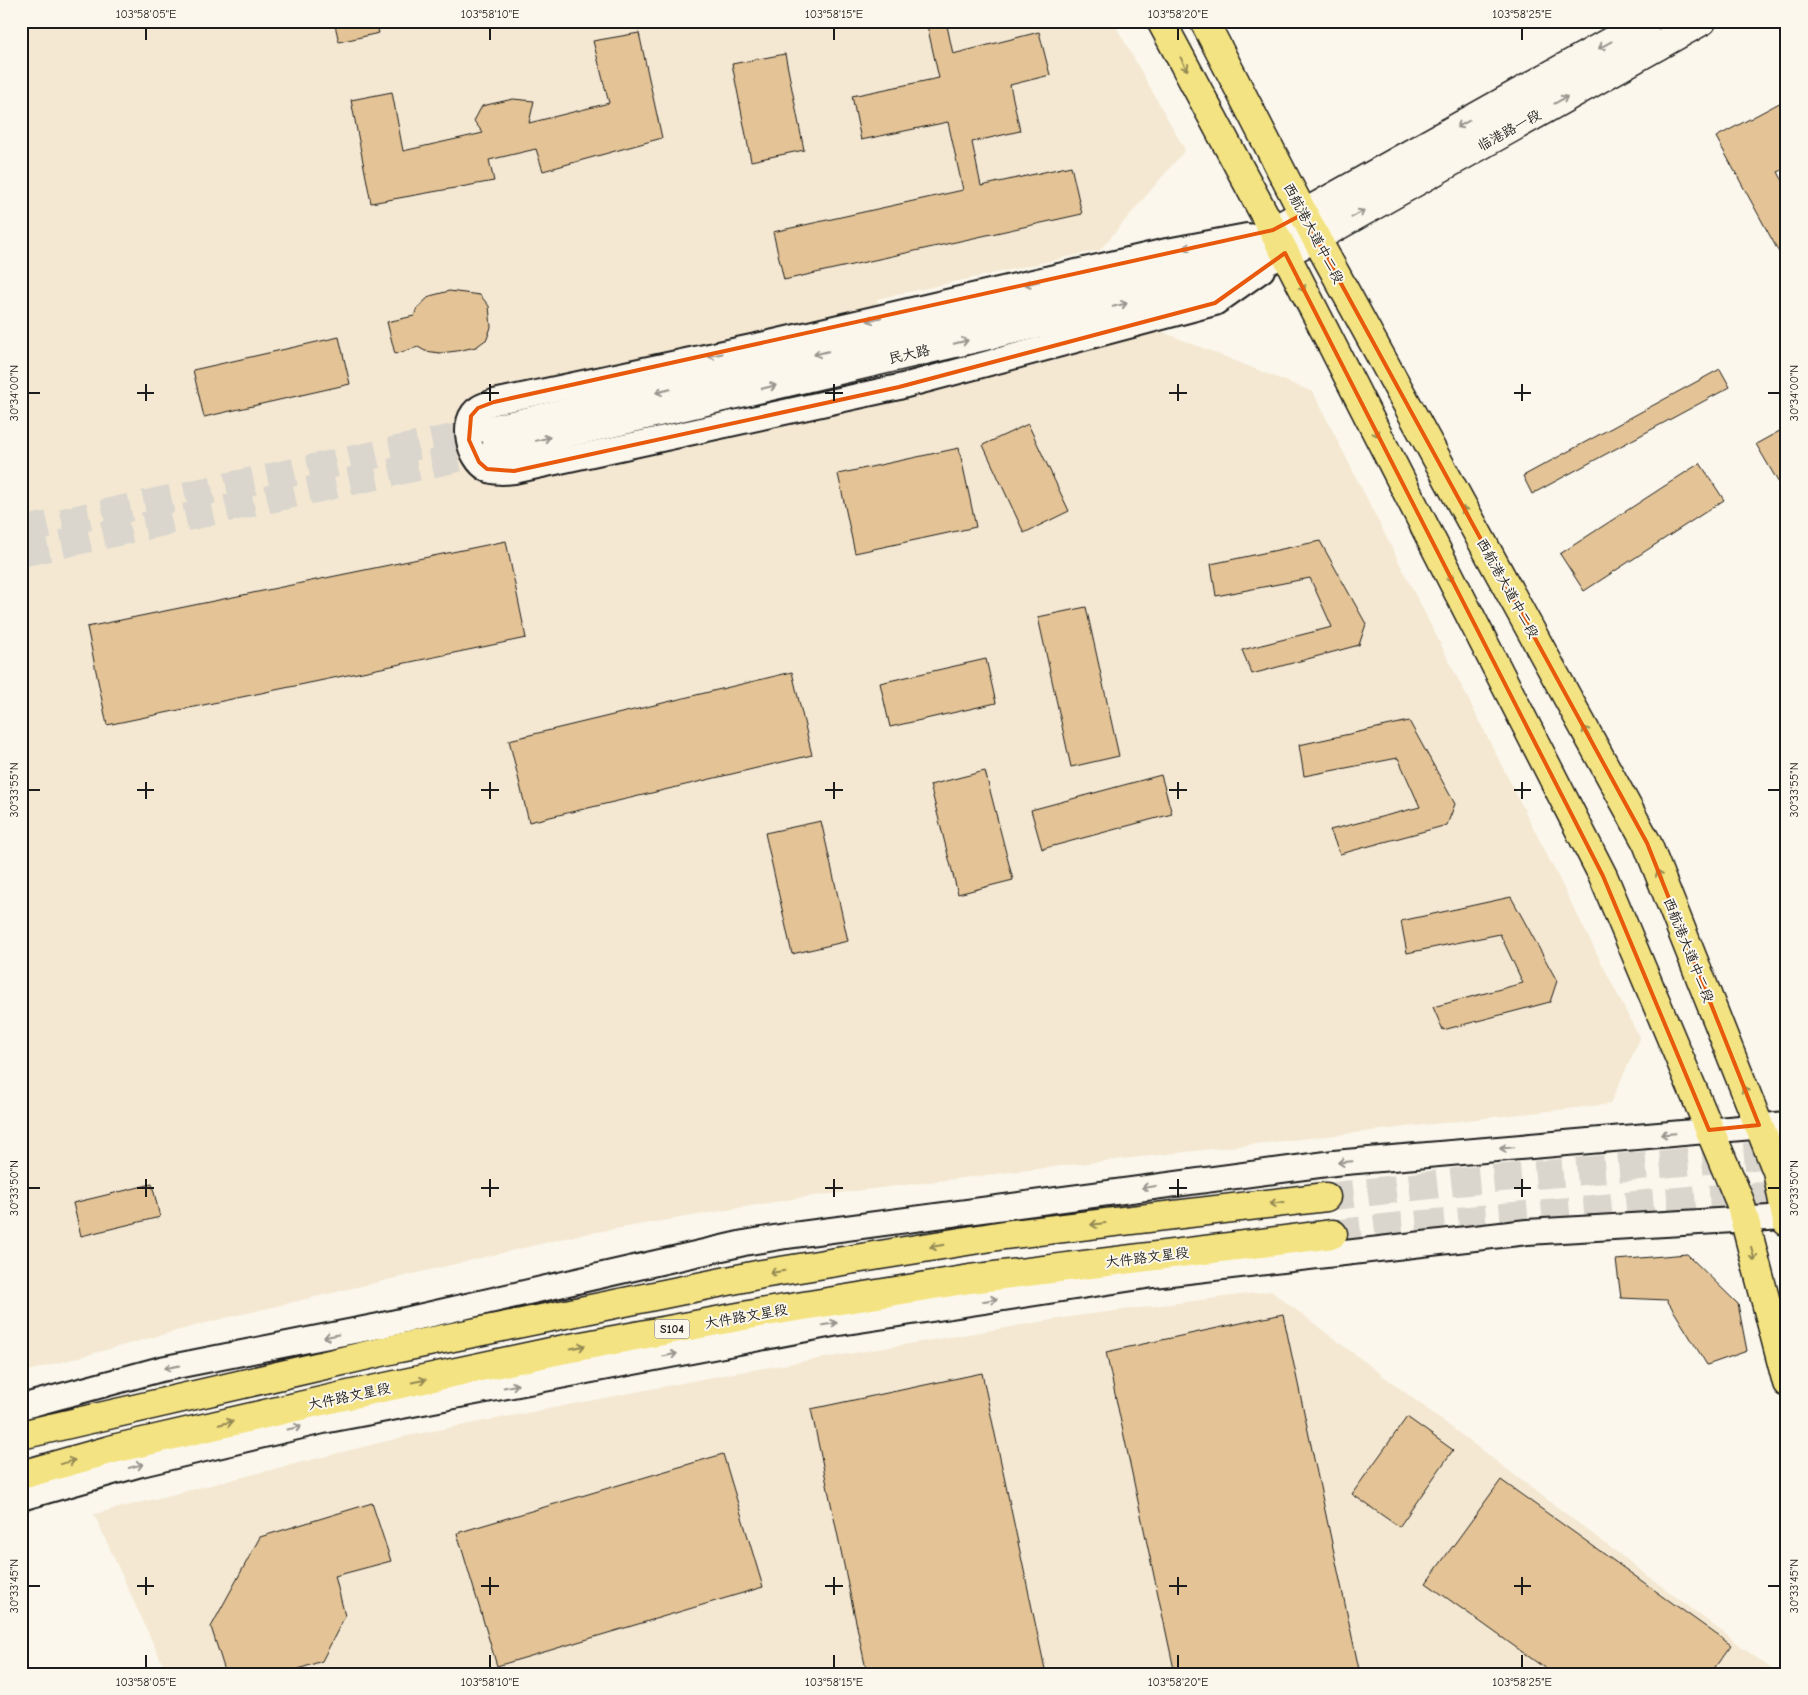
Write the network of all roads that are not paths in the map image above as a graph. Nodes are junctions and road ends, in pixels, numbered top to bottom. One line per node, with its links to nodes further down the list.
1 (1161, 21): 7 (main road, one-way to 7)
2 (1204, 21): 5 (main road, 西航港大道中二段)
3 (1648, 21): 5 (main road, 临港路一段, one-way to 5)
4 (1702, 21): 6 (main road, 临港路一段, one-way to 4)
5 (1304, 214): 6 (main road, 西航港大道中二段); 7 (main road, 民大路)
6 (1316, 238): 7 (main road, 民大路); 10 (main road, 西航港大道中二段, one-way to 6)
7 (1279, 242): 7 (street, one-way to 7); 8 (main road, 民大路); 11 (main road, one-way to 11)
8 (493, 440)
9 (1787, 1124): 10 (street)
10 (1759, 1125): 11 (street); 14 (main road, 西航港大道中二段)
11 (1709, 1130): 13 (main road); 17 (street, one-way to 17)
12 (1326, 1197): 18 (main road, one-way to 18)
13 (1744, 1218): 14 (street); 16 (main road, one-way to 16); 20 (street, one-way to 13)
14 (1786, 1219)
15 (1333, 1234): 19 (main road, 大件路文星段 / S104, one-way to 15)
16 (1787, 1383)
17 (21, 1407)
18 (21, 1435)
19 (21, 1475)
20 (21, 1498)

